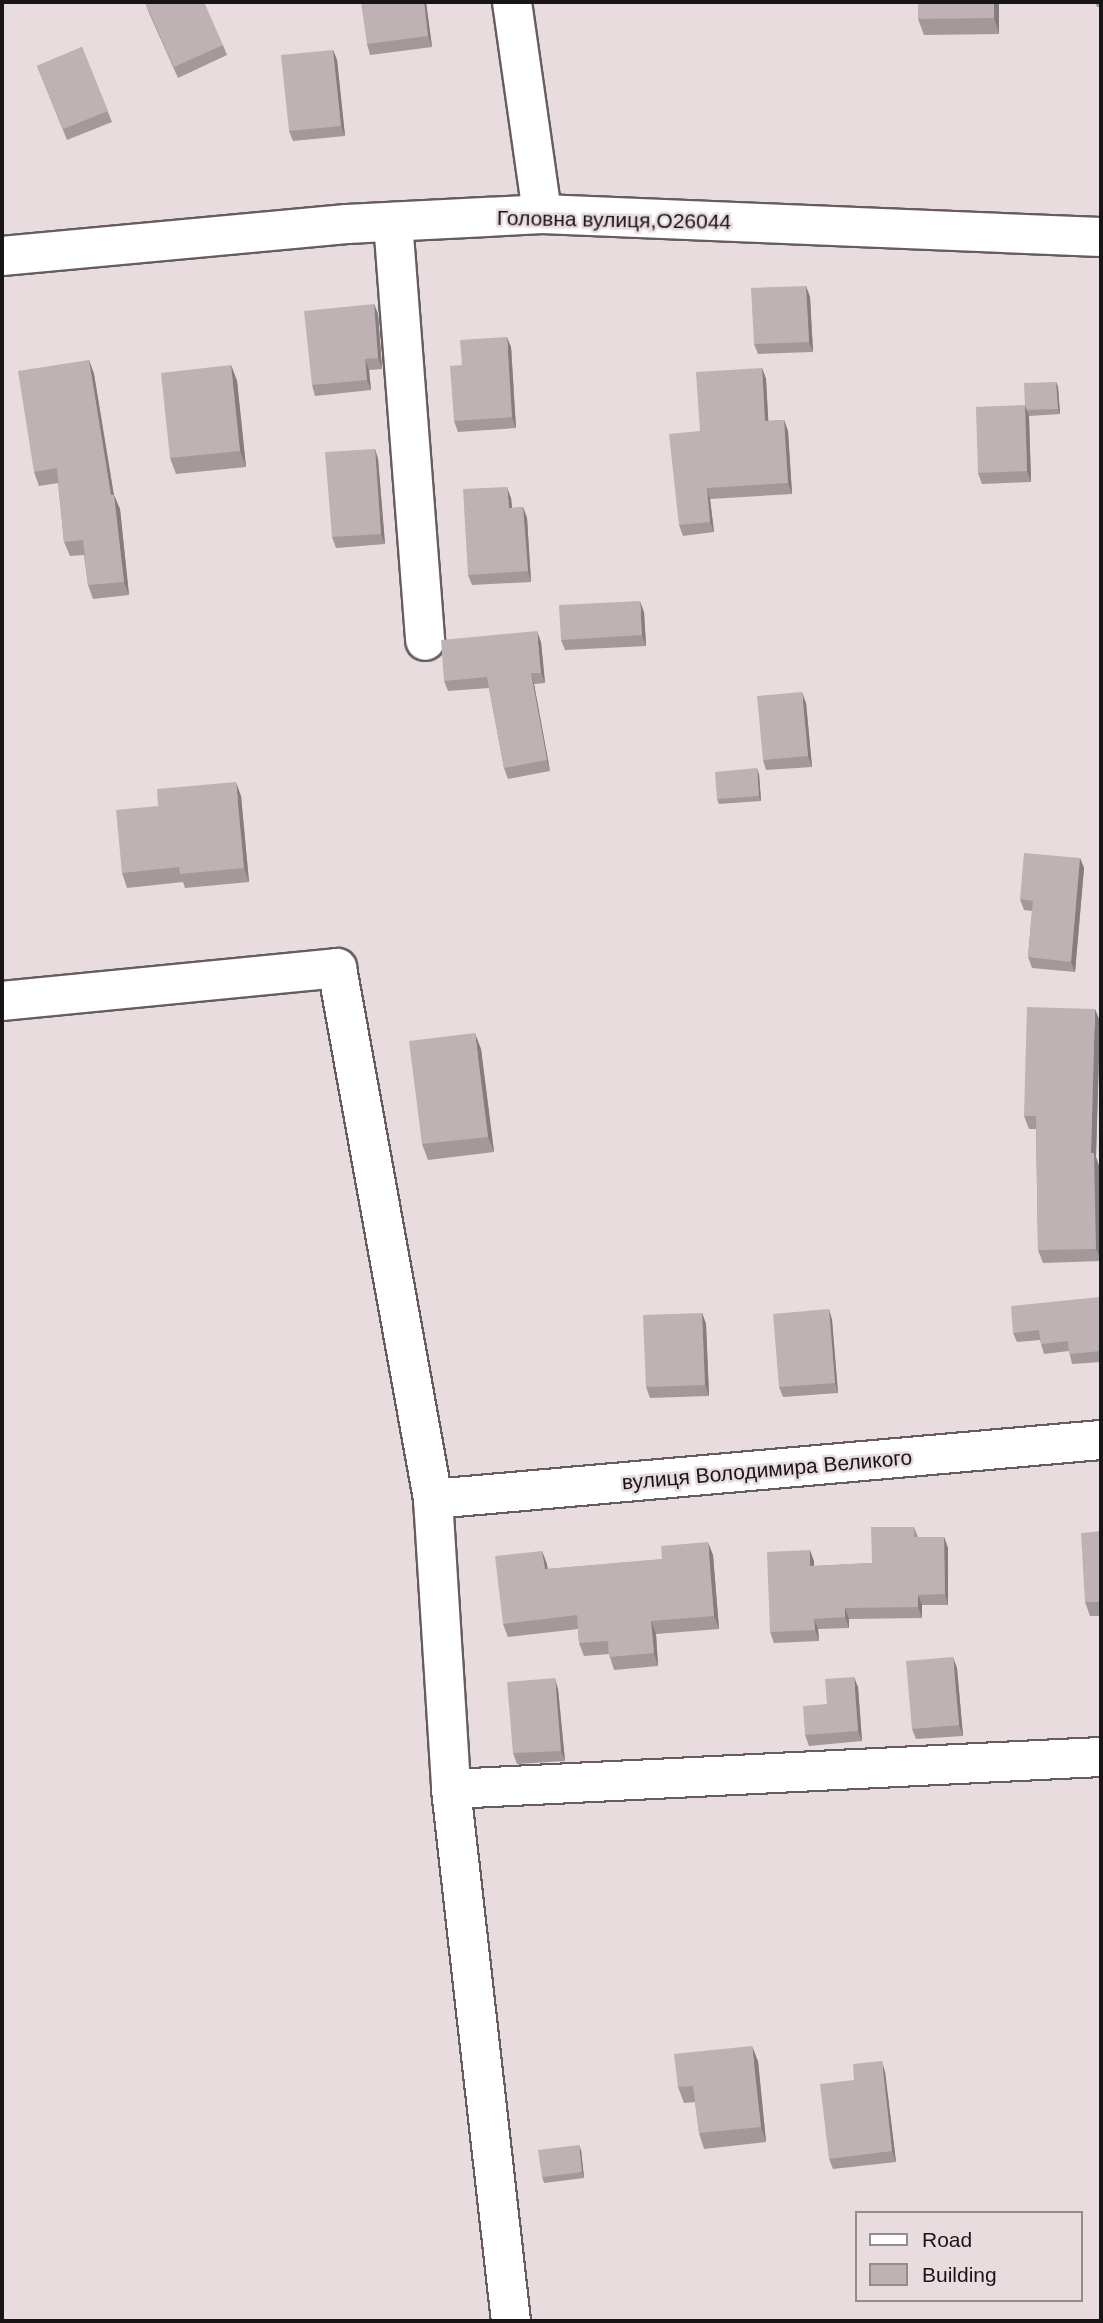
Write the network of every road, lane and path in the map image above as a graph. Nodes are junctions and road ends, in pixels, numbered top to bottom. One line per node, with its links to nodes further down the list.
1 (512, 2): 2 (street)
2 (542, 214): 3 (street, Головна вулиця,О26044); 4 (street, Головна вулиця,О26044)
3 (393, 222): 5 (street, Головна вулиця,О26044); 6 (street)
4 (1101, 237)
5 (2, 256)
6 (425, 642)
7 (2, 1001): 9 (street)
8 (1101, 1440): 9 (street, вулиця Володимира Великого)
9 (433, 1499): 11 (street)
10 (1101, 1757): 11 (street)
11 (451, 1789): 12 (street)
12 (511, 2321)

